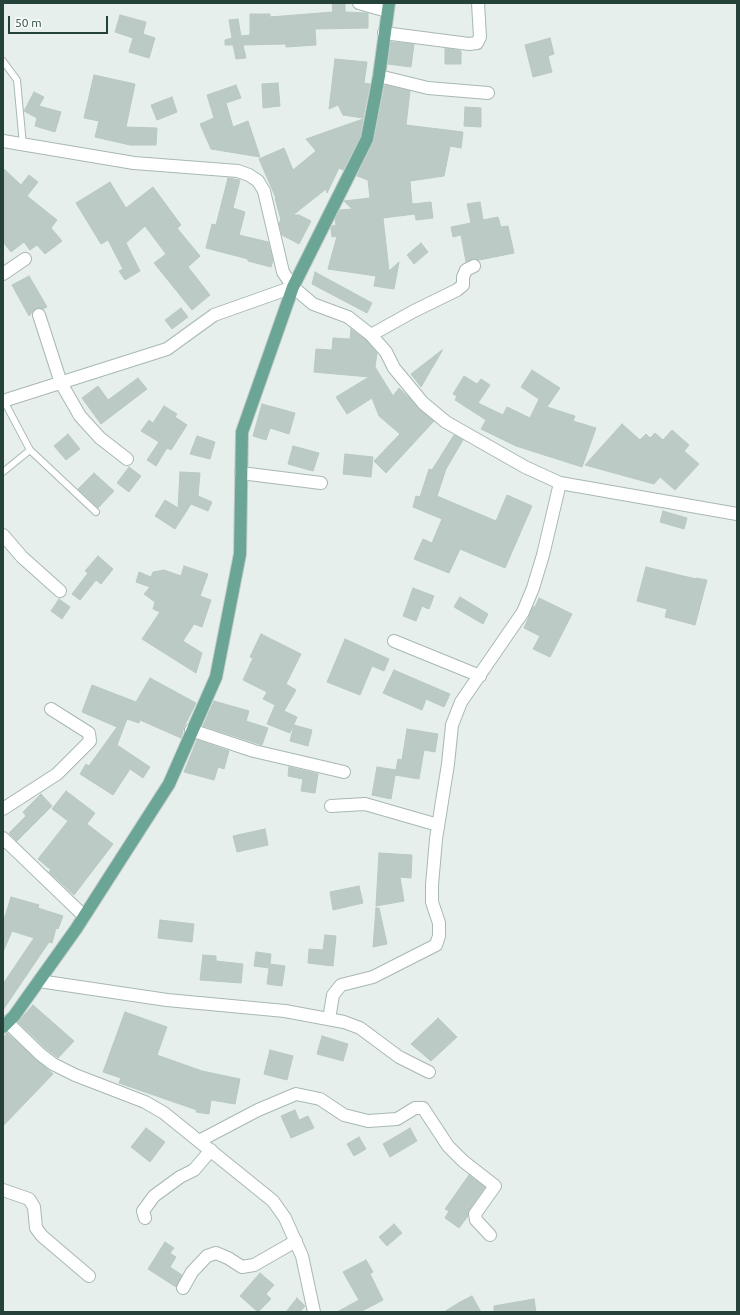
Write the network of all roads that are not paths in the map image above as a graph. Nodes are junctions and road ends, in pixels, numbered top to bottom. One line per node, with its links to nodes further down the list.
1 (359, 3): 3 (street)
2 (478, 3): 4 (street)
3 (388, 7): 4 (main road)
4 (384, 33): 6 (main road)
5 (3, 62): 9 (lane)
6 (379, 76): 7 (street); 13 (main road)
7 (488, 93)
8 (3, 141): 9 (street)
9 (23, 145): 13 (street)
10 (25, 259): 12 (street)
11 (474, 266): 15 (street)
12 (3, 274)
13 (293, 287): 15 (street); 16 (street); 21 (main road)
14 (39, 315): 16 (street)
15 (371, 335): 23 (street)
16 (61, 383): 17 (street); 19 (street)
17 (3, 401): 18 (lane)
18 (30, 450): 20 (lane); 24 (lane)
19 (127, 459)
20 (3, 472)
21 (241, 473): 22 (street); 31 (main road)
22 (321, 483)
23 (560, 483): 25 (street); 29 (street)
24 (96, 512)
25 (737, 514)
26 (3, 535): 27 (street)
27 (60, 591)
28 (394, 641): 29 (street)
29 (480, 676): 35 (street)
30 (51, 709): 34 (street)
31 (192, 730): 32 (street); 37 (main road)
32 (344, 772)
33 (331, 806): 35 (street)
34 (3, 809)
35 (438, 825): 39 (street)
36 (3, 838): 37 (street)
37 (84, 916): 38 (main road)
38 (39, 981): 39 (street); 40 (main road)
39 (329, 1019): 41 (street)
40 (5, 1024): 42 (street)
41 (429, 1072)
42 (199, 1140): 43 (street); 46 (street)
43 (211, 1150): 45 (street); 47 (street)
44 (3, 1190): 48 (street)
45 (145, 1218)
46 (490, 1235)
47 (296, 1241): 49 (street); 50 (street)
48 (89, 1276)
49 (183, 1288)
50 (314, 1312)

